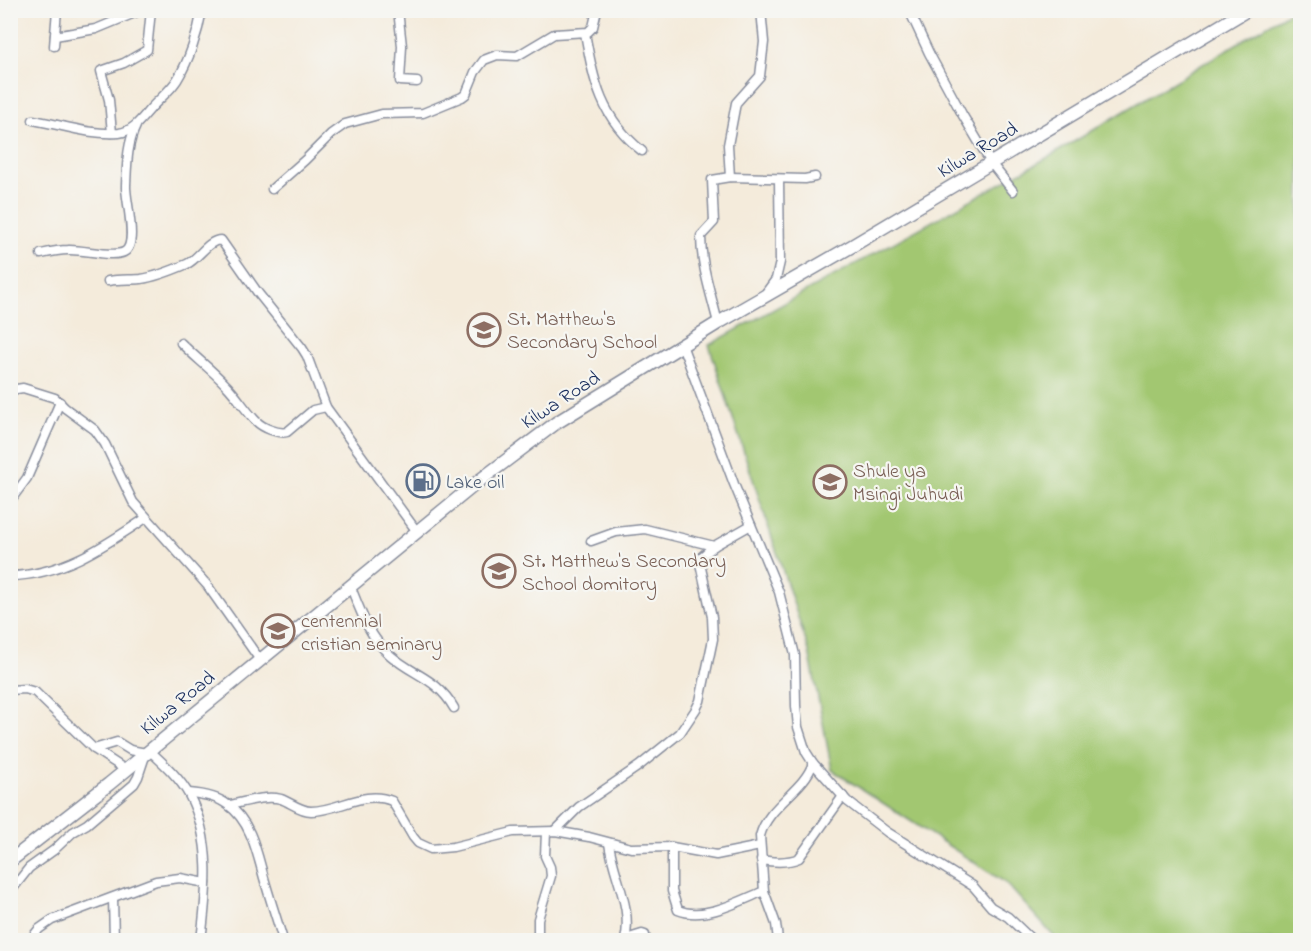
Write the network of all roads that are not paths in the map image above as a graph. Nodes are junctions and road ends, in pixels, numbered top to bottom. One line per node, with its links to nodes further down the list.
1 (57, 10): 11 (street)
2 (142, 10): 11 (street)
3 (152, 10): 16 (street)
4 (202, 10): 15 (street)
5 (398, 10): 13 (street)
6 (597, 10): 10 (street)
7 (761, 10): 19 (street)
8 (909, 10): 18 (street)
9 (1246, 10): 18 (highway, Kilwa Road)
10 (585, 33): 17 (street); 22 (street)
11 (55, 36): 12 (street)
12 (54, 46)
13 (417, 82)
14 (33, 120): 16 (street)
15 (136, 126): 16 (street); 24 (street)
16 (112, 133)
17 (642, 151)
18 (991, 163): 23 (street); 26 (highway, Kilwa Road)
19 (729, 177): 21 (street); 27 (street)
20 (814, 177): 21 (street)
21 (779, 179): 26 (street)
22 (272, 189)
23 (1013, 191)
24 (41, 254)
25 (108, 281): 32 (street)
26 (761, 300): 27 (highway, Kilwa Road)
27 (718, 323): 29 (highway, Kilwa Road)
28 (182, 343): 32 (street)
29 (682, 345): 35 (street); 36 (highway, Kilwa Road)
30 (10, 390): 31 (street)
31 (60, 402): 33 (street); 34 (street)
32 (326, 406): 36 (street)
33 (10, 501)
34 (146, 518): 39 (street); 41 (street)
35 (751, 525): 38 (street); 46 (street)
36 (418, 533): 40 (highway, Kilwa Road)
37 (591, 541): 38 (street)
38 (714, 546): 51 (street)
39 (10, 576)
40 (350, 585): 41 (highway, Kilwa Road); 43 (street)
41 (260, 660): 45 (highway, Kilwa Road)
42 (10, 690): 44 (street)
43 (454, 708)
44 (94, 749): 45 (street); 47 (street)
45 (148, 751): 47 (highway, Kilwa Road); 48 (street); 59 (street)
46 (813, 763): 49 (street); 53 (street)
47 (126, 770): 56 (highway, Kilwa Road)
48 (189, 793): 50 (street); 57 (street)
49 (843, 796): 55 (street); 69 (street)
50 (230, 806): 51 (street); 64 (street)
51 (551, 832): 52 (street); 65 (street)
52 (609, 843): 54 (street); 66 (street)
53 (760, 846): 54 (street); 55 (street)
54 (672, 847): 58 (street)
55 (761, 860): 58 (street)
56 (10, 861)
57 (206, 883): 60 (street); 63 (street)
58 (764, 891): 68 (street)
59 (10, 892)
60 (113, 898): 61 (street); 62 (street)
61 (30, 940)
62 (114, 940)
63 (201, 940)
64 (283, 940)
65 (538, 940)
66 (625, 940): 67 (street)
67 (645, 940)
68 (777, 940)
69 (1032, 940)

